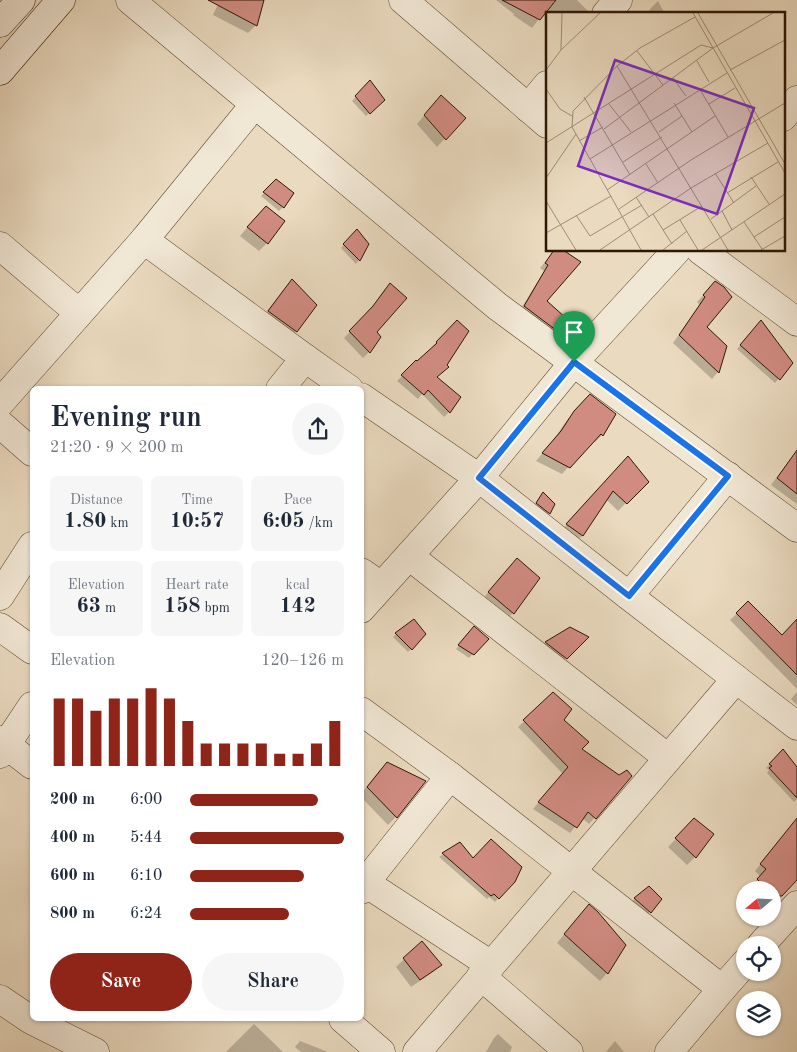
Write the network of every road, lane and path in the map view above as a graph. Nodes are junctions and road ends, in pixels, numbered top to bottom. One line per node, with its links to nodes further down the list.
1 (21, 0): 7 (street)
2 (61, 0): 8 (street)
3 (130, 0): 11 (street)
4 (403, 0): 12 (street)
5 (618, 0): 6 (street)
6 (608, 12)
7 (0, 23)
8 (0, 70)
9 (546, 88): 12 (street)
10 (797, 100): 13 (street)
11 (255, 104): 16 (street); 23 (street)
12 (537, 116)
13 (784, 117)
14 (784, 119): 15 (street)
15 (797, 130)
16 (144, 240): 20 (street); 22 (street)
17 (0, 246): 20 (street)
18 (676, 251): 23 (street)
19 (701, 251): 21 (street)
20 (79, 313): 27 (street)
21 (797, 322)
22 (305, 358): 24 (street); 25 (street)
23 (574, 362): 30 (street); 31 (street)
24 (282, 386)
25 (345, 386)
26 (364, 399): 31 (street)
27 (0, 403)
28 (0, 424): 29 (street)
29 (30, 450)
30 (728, 476): 32 (street); 37 (street)
31 (479, 478): 34 (street); 37 (street)
32 (797, 528)
33 (30, 549): 36 (street)
34 (409, 556): 35 (street); 46 (street)
35 (371, 579): 38 (street)
36 (0, 596)
37 (629, 596): 41 (street)
38 (364, 600)
39 (0, 627): 40 (street)
40 (30, 649)
41 (736, 679): 44 (street); 46 (street)
42 (30, 709): 45 (street)
43 (364, 713): 48 (street)
44 (797, 726)
45 (2, 747): 47 (street)
46 (668, 758): 49 (street)
47 (30, 764)
48 (450, 776): 49 (street); 50 (street)
49 (571, 870): 54 (street); 56 (street)
50 (364, 882)
51 (364, 885): 54 (street)
52 (797, 905): 53 (street)
53 (769, 936)
54 (486, 970): 63 (street); 64 (street)
55 (736, 973): 56 (street)
56 (722, 989): 65 (street)
57 (0, 999): 58 (street)
58 (30, 1018)
59 (36, 1021): 61 (street)
60 (345, 1021): 62 (street)
61 (95, 1052)
62 (381, 1052)
63 (417, 1052)
64 (569, 1052)
65 (669, 1052)

